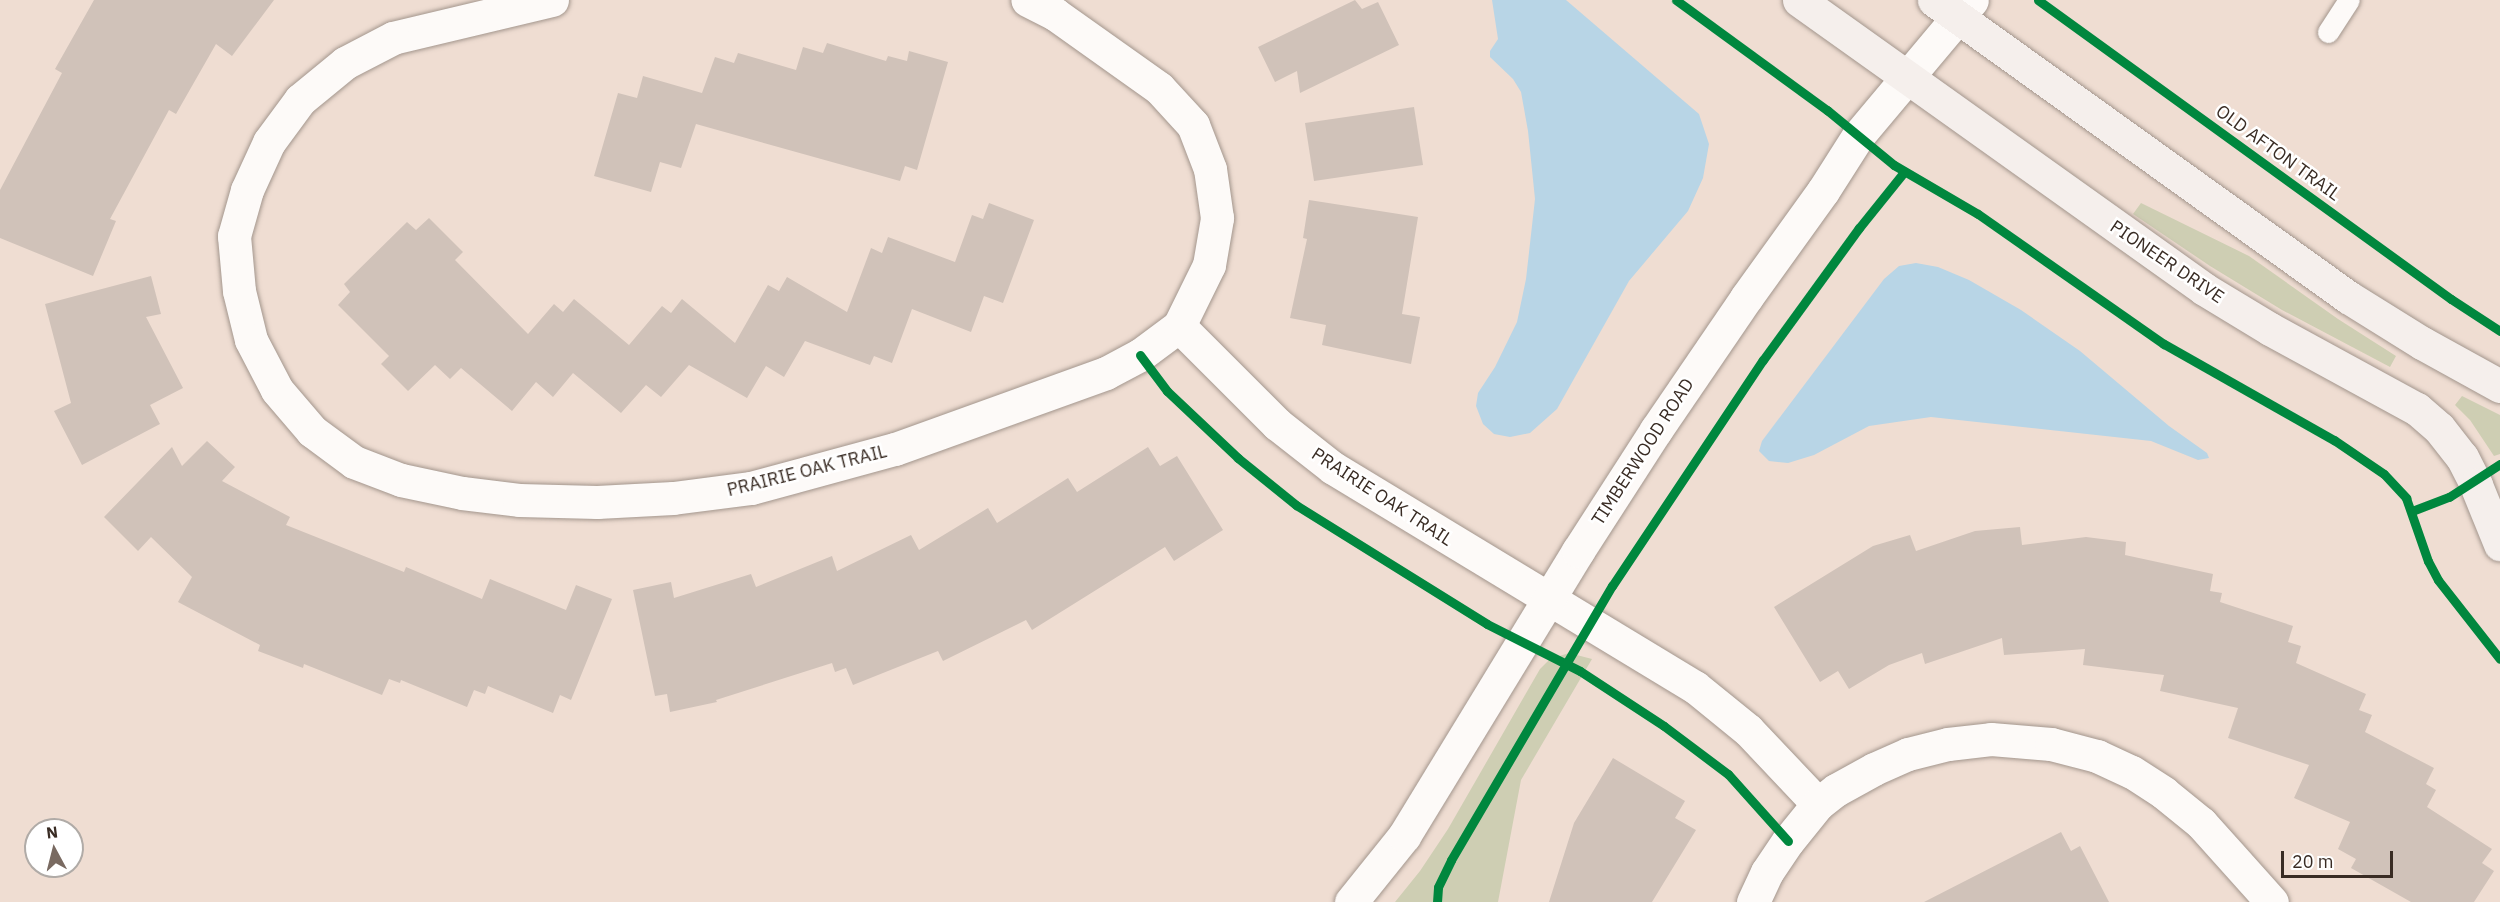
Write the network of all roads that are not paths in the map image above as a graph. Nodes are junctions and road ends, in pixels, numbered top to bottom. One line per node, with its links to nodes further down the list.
1 (552, 0): 8 (street, PRAIRIE OAK TRAIL)
2 (1027, 0): 8 (street, PRAIRIE OAK TRAIL)
3 (1799, 0): 7 (street, PIONEER DRIVE)
4 (2349, 0): 6 (lane)
5 (1955, 6): 7 (street, TIMBERWOOD ROAD); 9 (street)
6 (2328, 32)
7 (1907, 77): 10 (street, PIONEER DRIVE); 11 (street, TIMBERWOOD ROAD)
8 (1179, 326): 11 (street, PRAIRIE OAK TRAIL)
9 (2500, 386)
10 (2500, 544)
11 (1548, 600): 12 (street, PRAIRIE OAK TRAIL); 13 (street, TIMBERWOOD ROAD)
12 (1818, 804): 14 (street); 15 (street)
13 (1351, 902)
14 (1753, 902)
15 (2272, 902)

